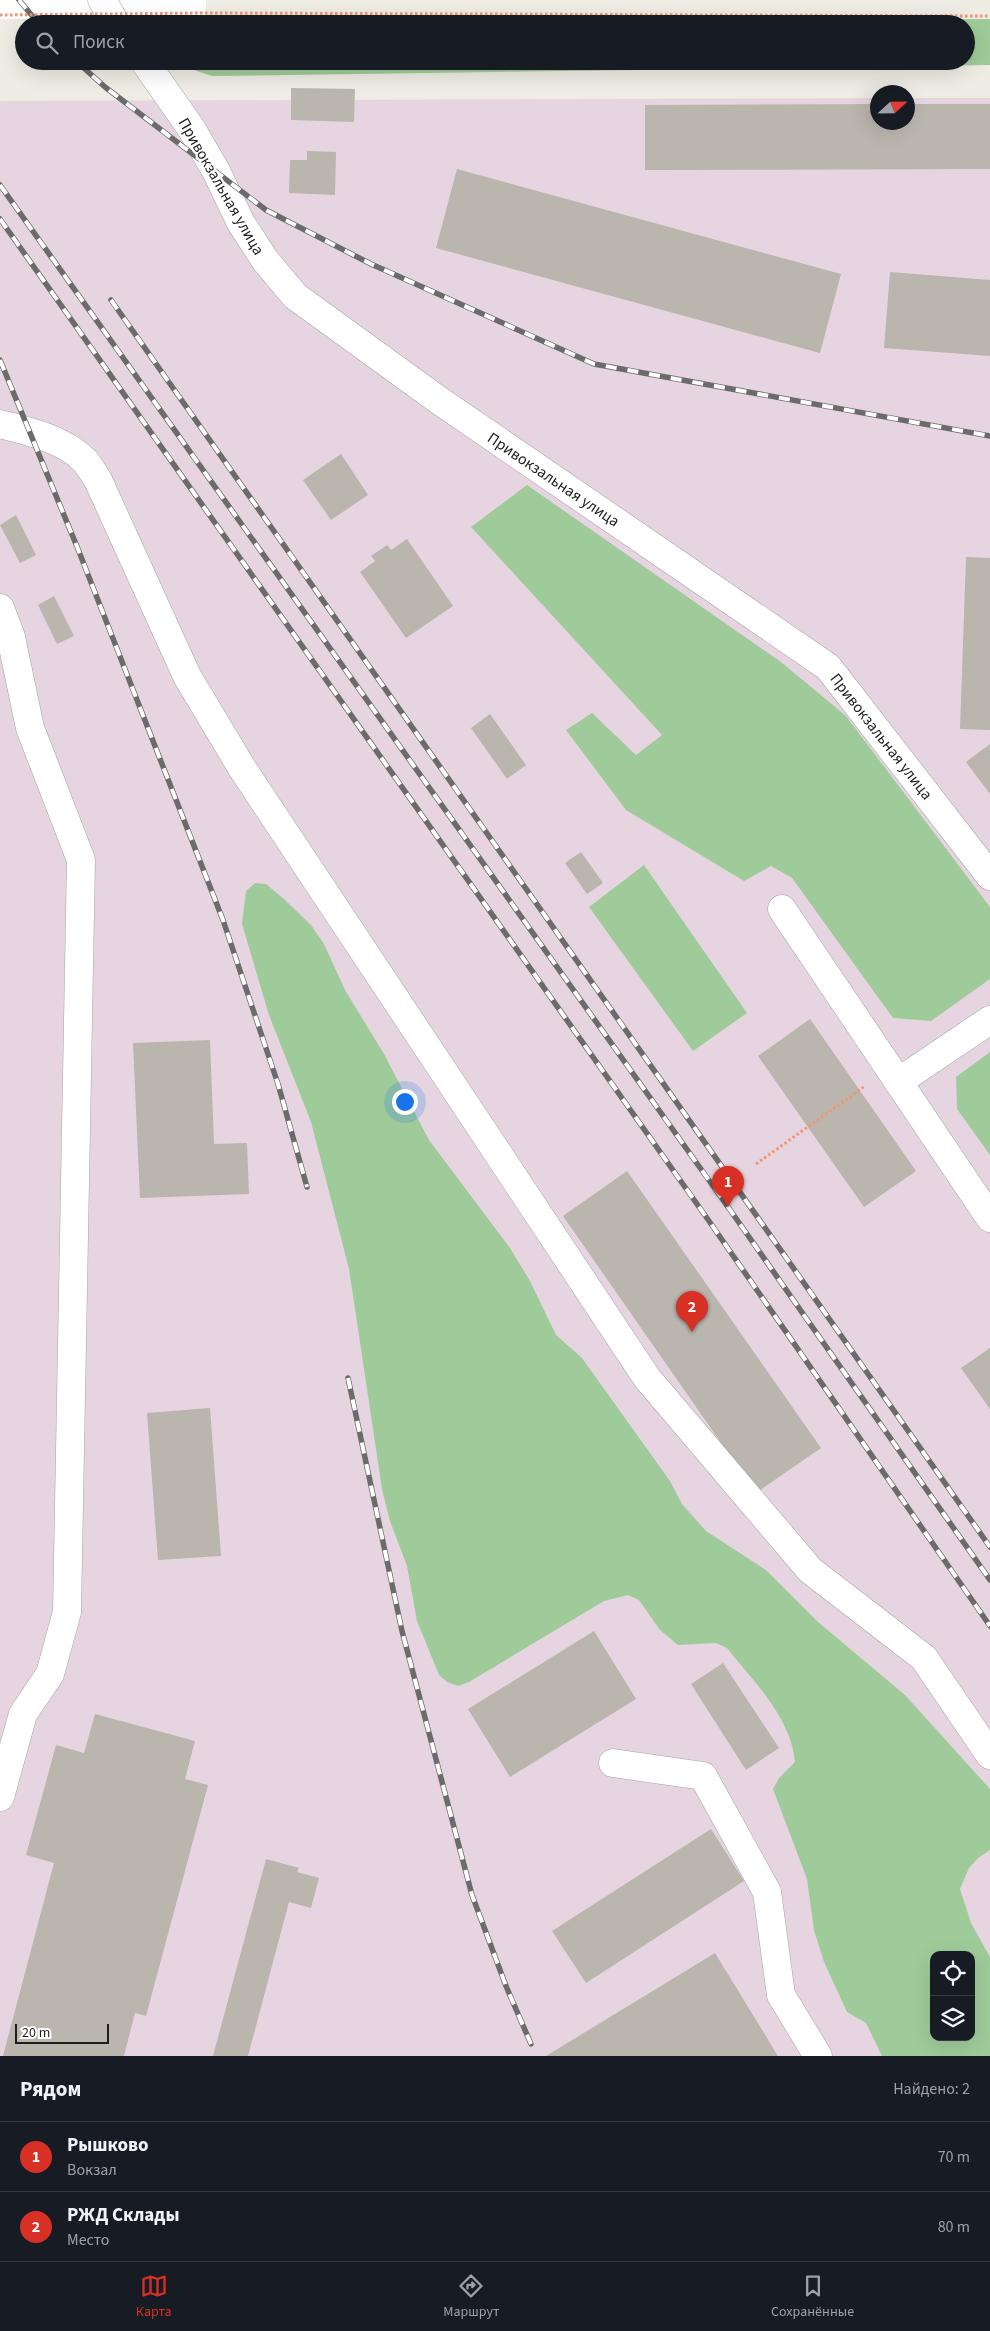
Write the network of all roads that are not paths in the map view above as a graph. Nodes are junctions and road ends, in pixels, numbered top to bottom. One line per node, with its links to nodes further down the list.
1 (102, 0): 2 (street)
2 (111, 15)
3 (150, 70): 6 (street, Привокзальная улица)
4 (0, 424): 11 (street)
5 (0, 608): 13 (street)
6 (990, 876)
7 (782, 909): 9 (street)
8 (990, 1020): 9 (street)
9 (894, 1075): 10 (street)
10 (990, 1218)
11 (990, 1755)
12 (613, 1763): 14 (street)
13 (0, 1797)
14 (818, 2056)

